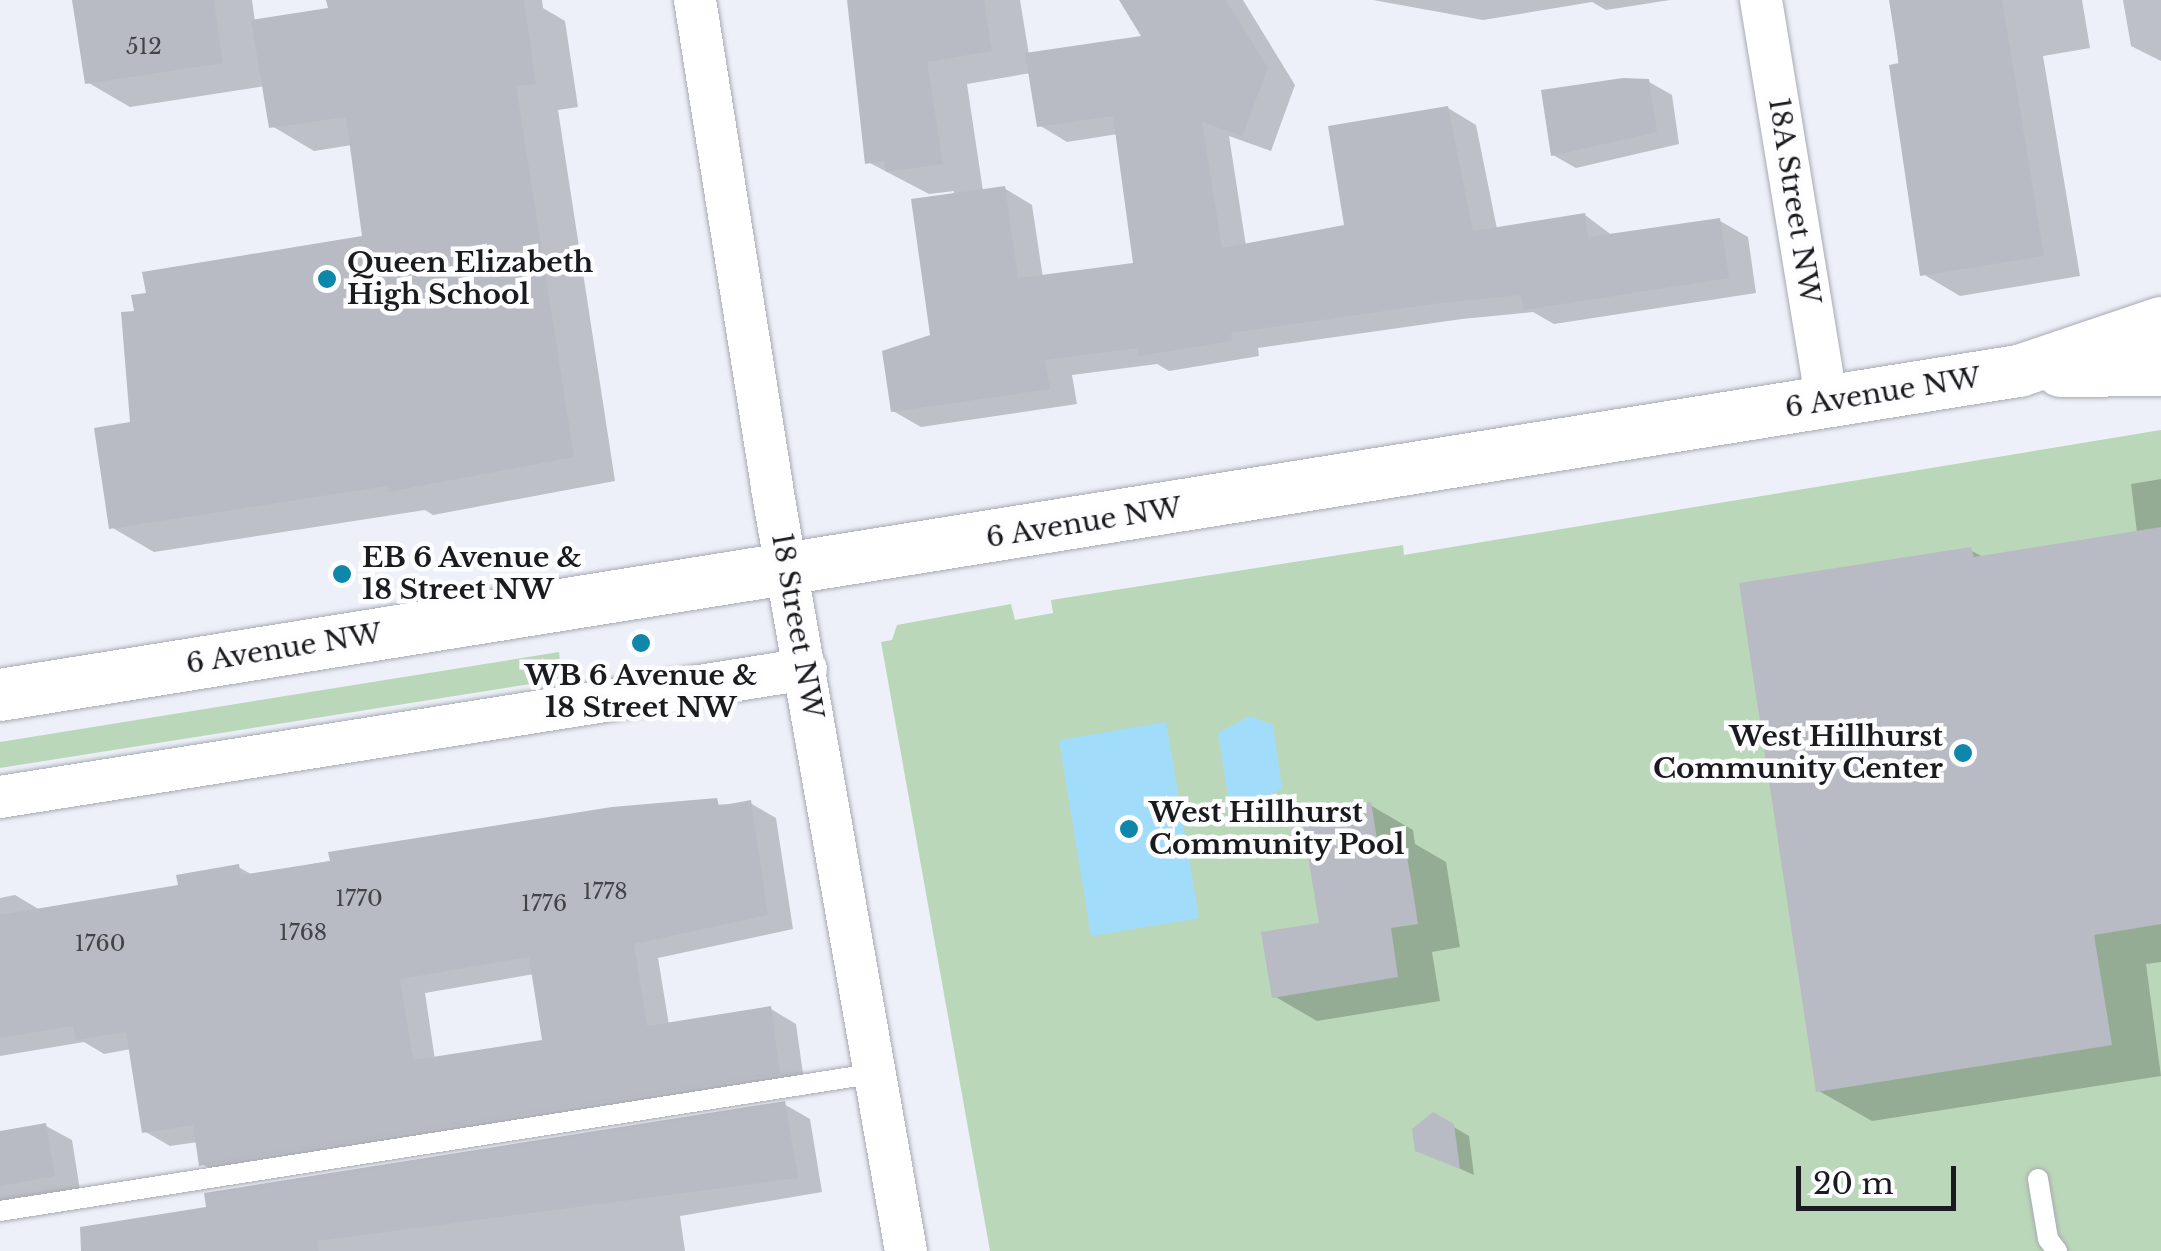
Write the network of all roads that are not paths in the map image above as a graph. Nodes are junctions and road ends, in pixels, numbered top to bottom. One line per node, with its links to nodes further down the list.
1 (695, 0): 7 (street, 18 Street NW)
2 (1761, 0): 6 (street, 18A Street NW)
3 (2161, 324): 5 (street, 6 Avenue NW)
4 (2161, 370): 5 (street)
5 (2019, 371): 6 (street, 6 Avenue NW)
6 (1827, 403): 7 (street, 6 Avenue NW)
7 (786, 568): 8 (street, 18 Street NW); 9 (street, 6 Avenue NW)
8 (806, 669): 10 (street); 11 (street, 18 Street NW)
9 (0, 695)
10 (0, 798)
11 (878, 1073): 13 (lane); 14 (street, 18 Street NW)
12 (2038, 1179): 15 (lane)
13 (0, 1211)
14 (906, 1251)
15 (2057, 1251)

